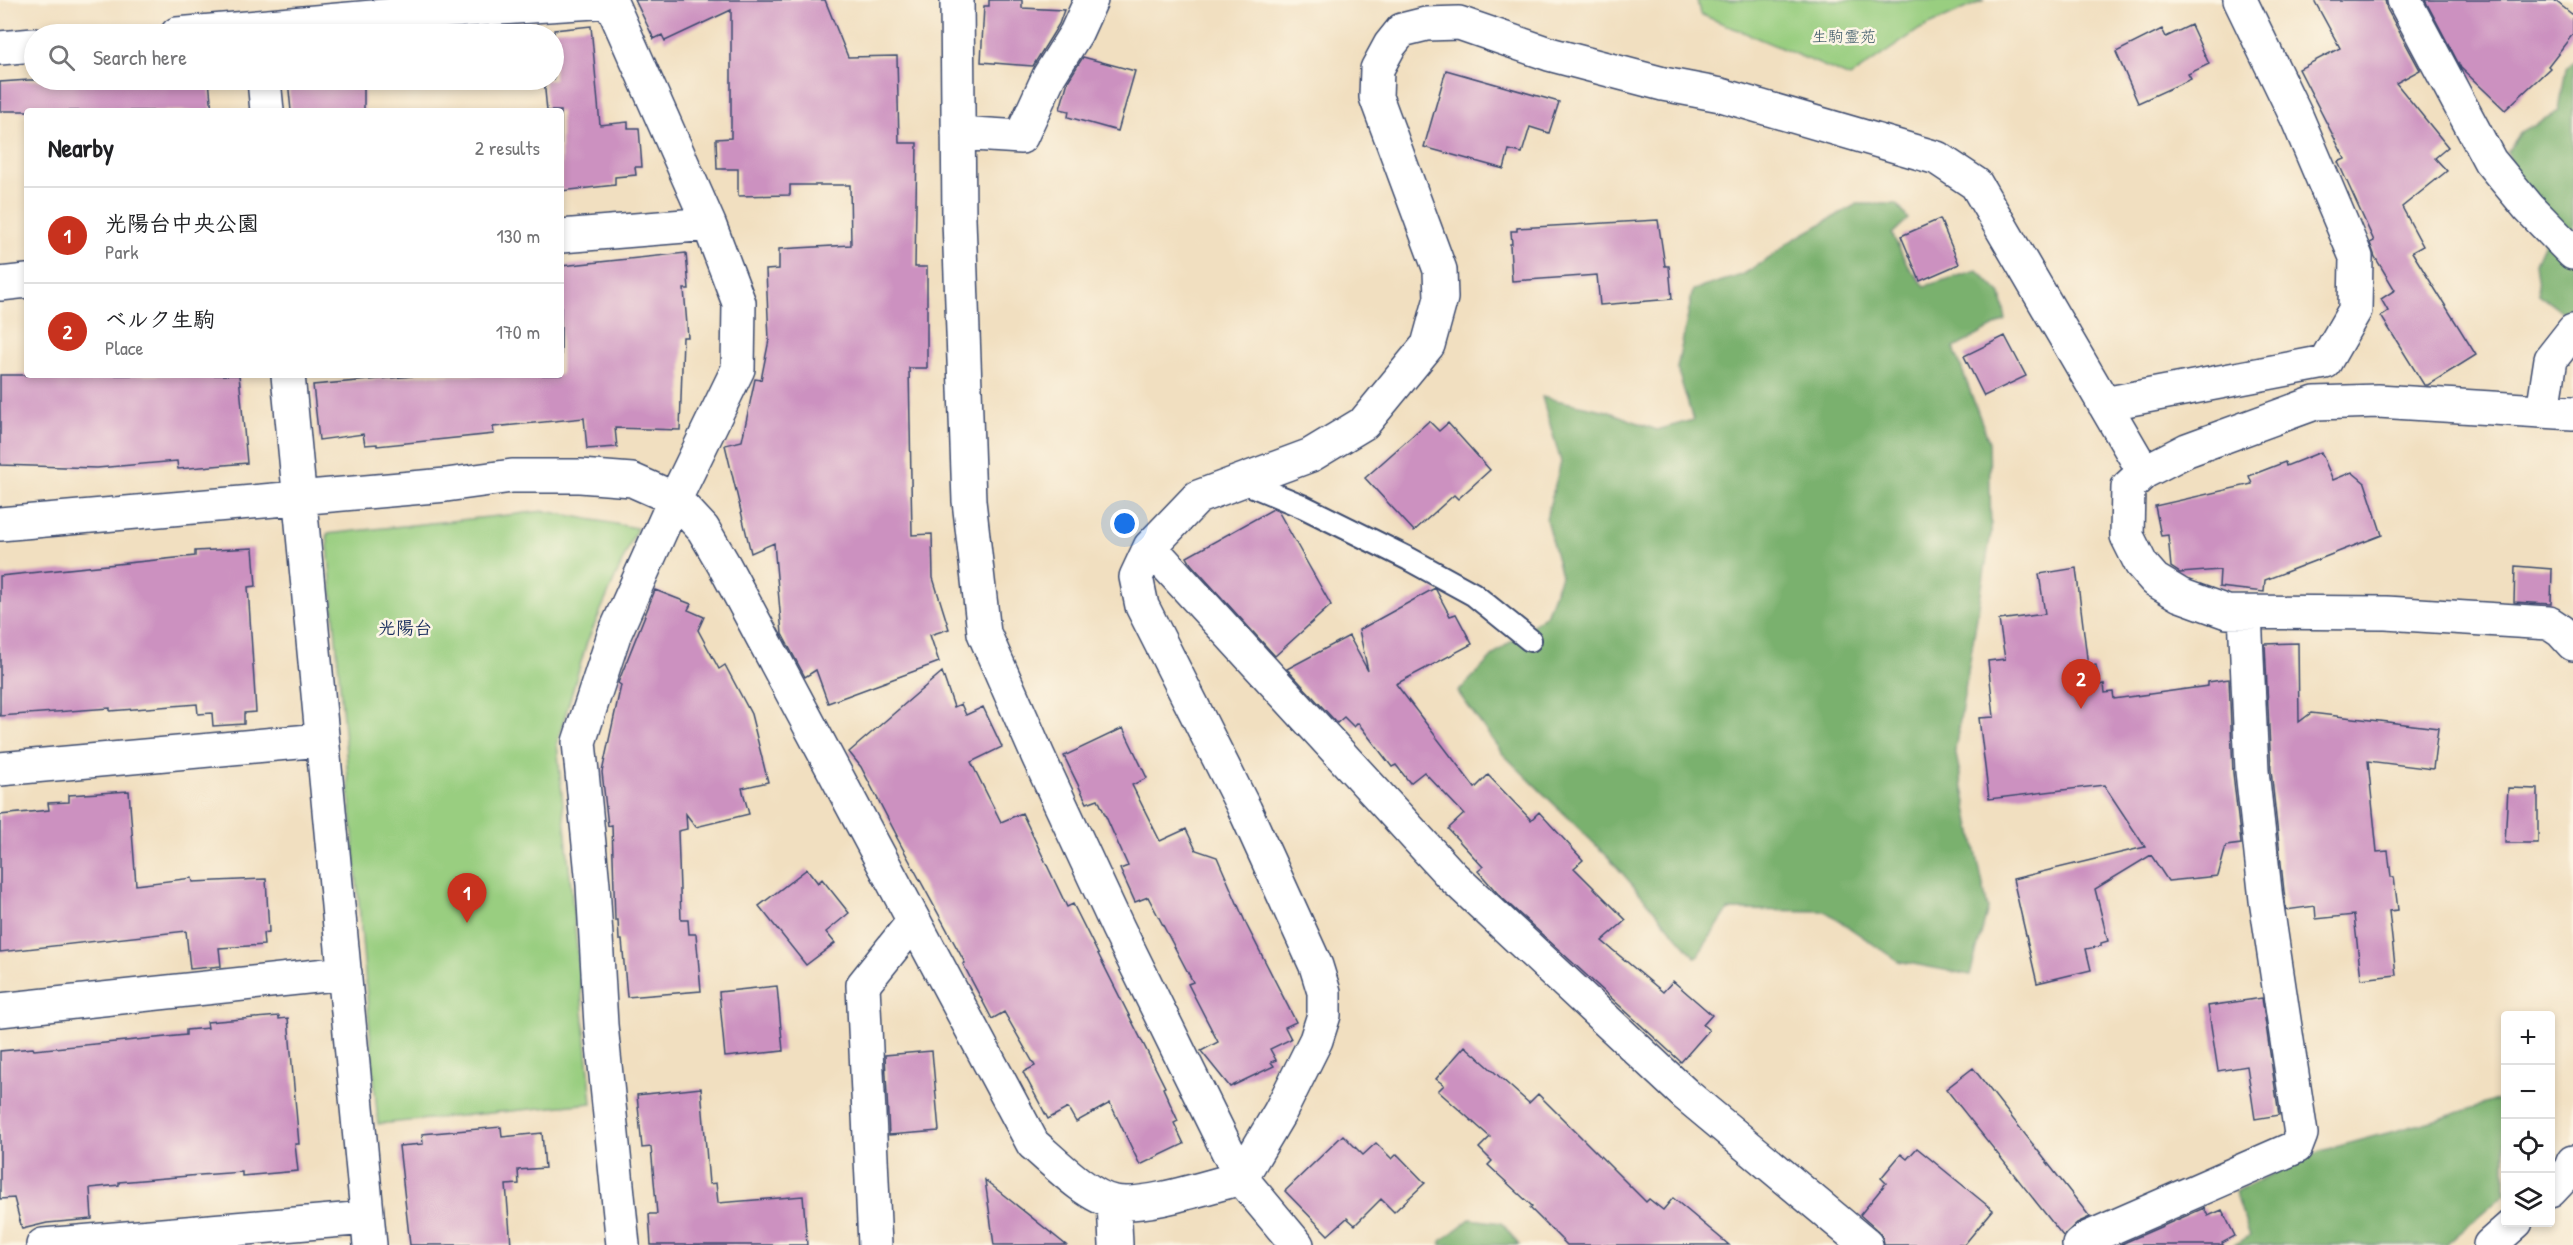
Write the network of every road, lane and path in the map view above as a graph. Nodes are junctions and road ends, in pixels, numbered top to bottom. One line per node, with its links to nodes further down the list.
1 (610, 0): 6 (street); 13 (street)
2 (957, 0): 12 (street)
3 (1091, 0): 12 (street)
4 (2240, 0): 20 (street)
5 (2404, 0): 15 (street)
6 (260, 21): 7 (street)
7 (241, 24)
8 (24, 46): 9 (street)
9 (0, 48)
10 (265, 90): 11 (street)
11 (267, 108)
12 (958, 133): 37 (street)
13 (710, 224): 14 (street); 25 (street)
14 (564, 236)
15 (2573, 253)
16 (24, 282): 17 (street)
17 (0, 284)
18 (2573, 331): 21 (street)
19 (288, 378): 24 (street)
20 (2103, 404): 22 (street); 23 (street)
21 (2558, 412): 22 (street)
22 (2144, 472): 28 (street)
23 (1244, 482): 27 (street); 30 (lane)
24 (299, 498): 25 (street); 26 (street); 31 (street)
25 (675, 498): 33 (street); 43 (street)
26 (0, 524)
27 (1150, 547): 37 (street); 47 (street)
28 (2245, 613): 29 (street); 48 (street)
29 (2569, 632)
30 (1530, 640)
31 (321, 740): 32 (street); 34 (street)
32 (0, 769)
33 (914, 921): 39 (street); 44 (street)
34 (345, 973): 35 (street); 41 (street)
35 (0, 1010)
36 (2573, 1162): 38 (street)
37 (1241, 1178): 39 (street); 46 (street)
38 (2555, 1186)
39 (1114, 1202): 45 (street)
40 (2510, 1227): 49 (street)
41 (368, 1231): 42 (street)
42 (43, 1245)
43 (623, 1245)
44 (875, 1245)
45 (1116, 1245)
46 (1297, 1245)
47 (1866, 1245)
48 (2079, 1245)
49 (2490, 1245)

